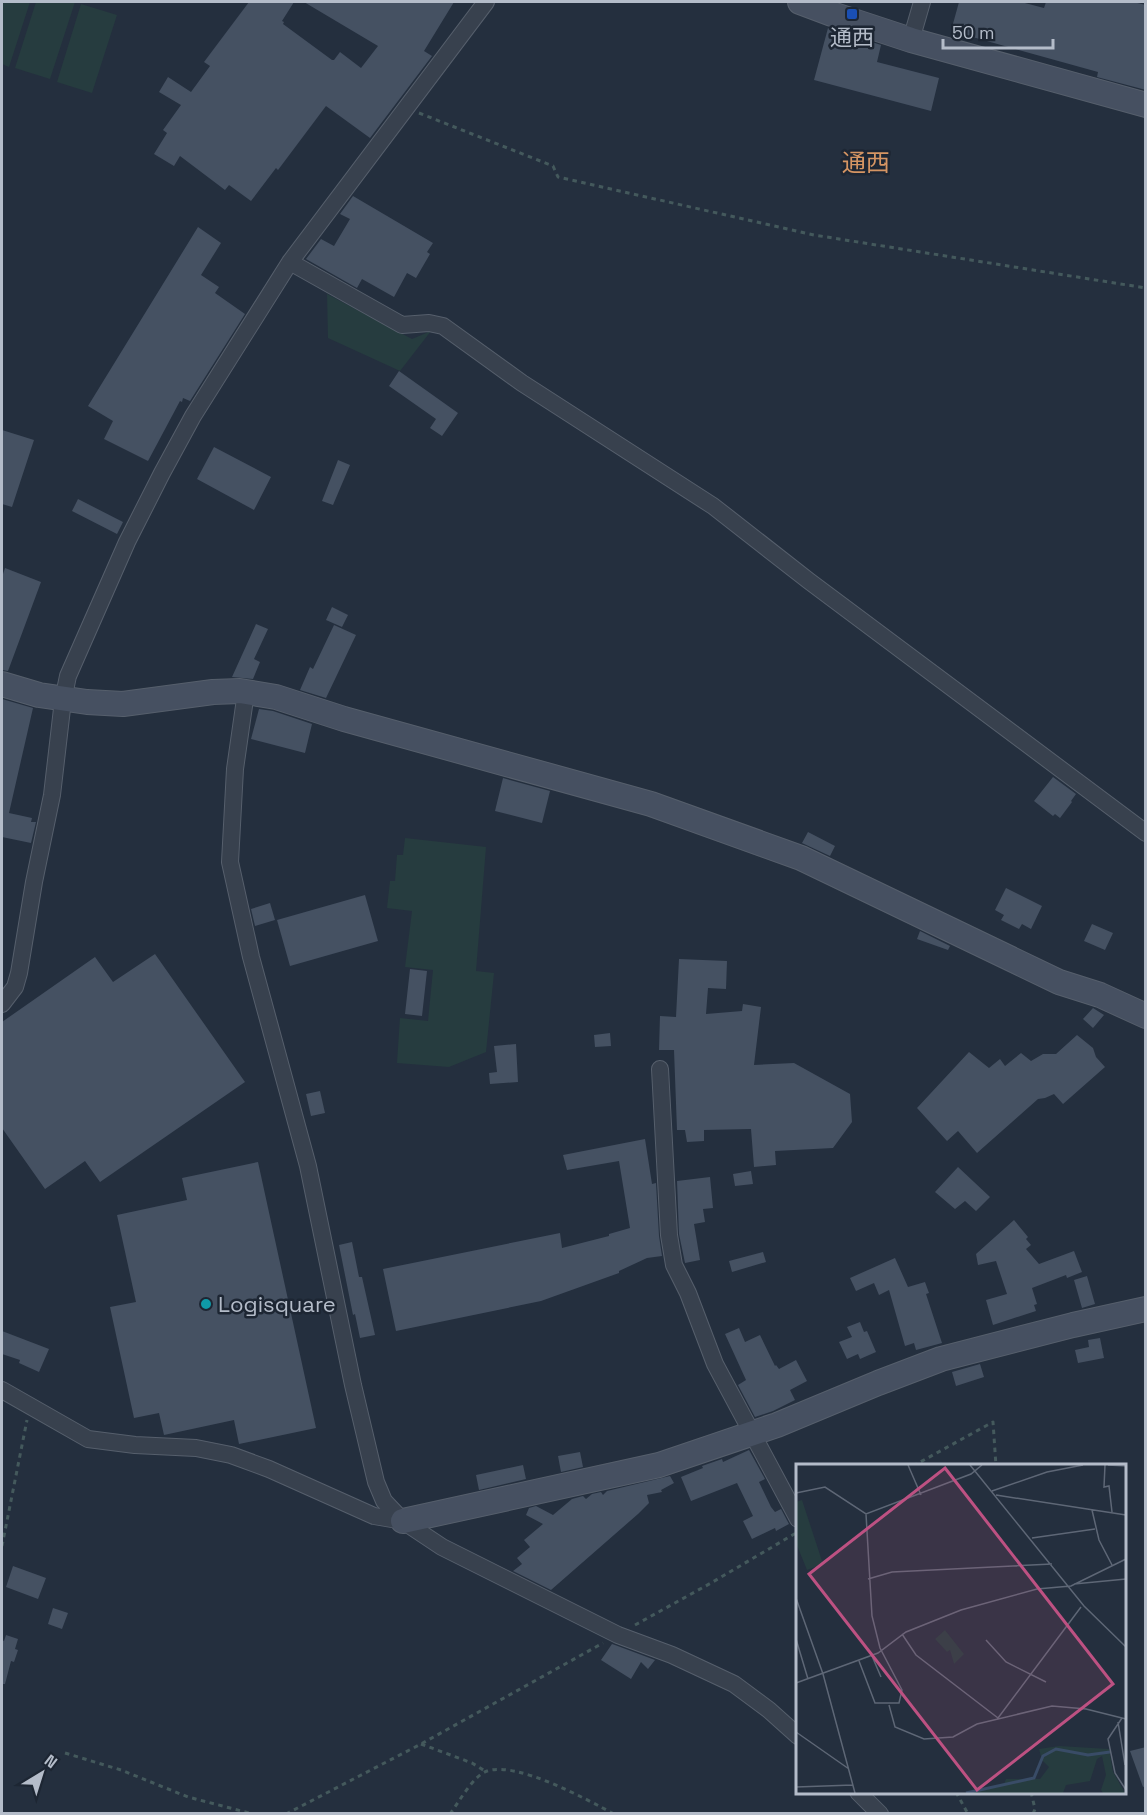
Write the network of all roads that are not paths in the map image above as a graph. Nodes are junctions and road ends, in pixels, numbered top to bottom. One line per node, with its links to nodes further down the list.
1 (486, 2): 6 (street)
2 (800, 2): 4 (street)
3 (922, 2): 4 (street)
4 (911, 40): 5 (street)
5 (1146, 105)
6 (290, 262): 9 (street); 10 (street)
7 (2, 684): 9 (street)
8 (246, 692): 9 (street); 12 (street); 18 (street)
9 (63, 700): 11 (street)
10 (1146, 833)
11 (2, 1004)
12 (1146, 1016)
13 (660, 1069): 16 (street)
14 (1146, 1309): 16 (street)
15 (2, 1390): 18 (street)
16 (752, 1433): 17 (street); 18 (street)
17 (796, 1515)
18 (403, 1521): 19 (street)
19 (796, 1734)
20 (860, 1794): 21 (street)
21 (880, 1814)

